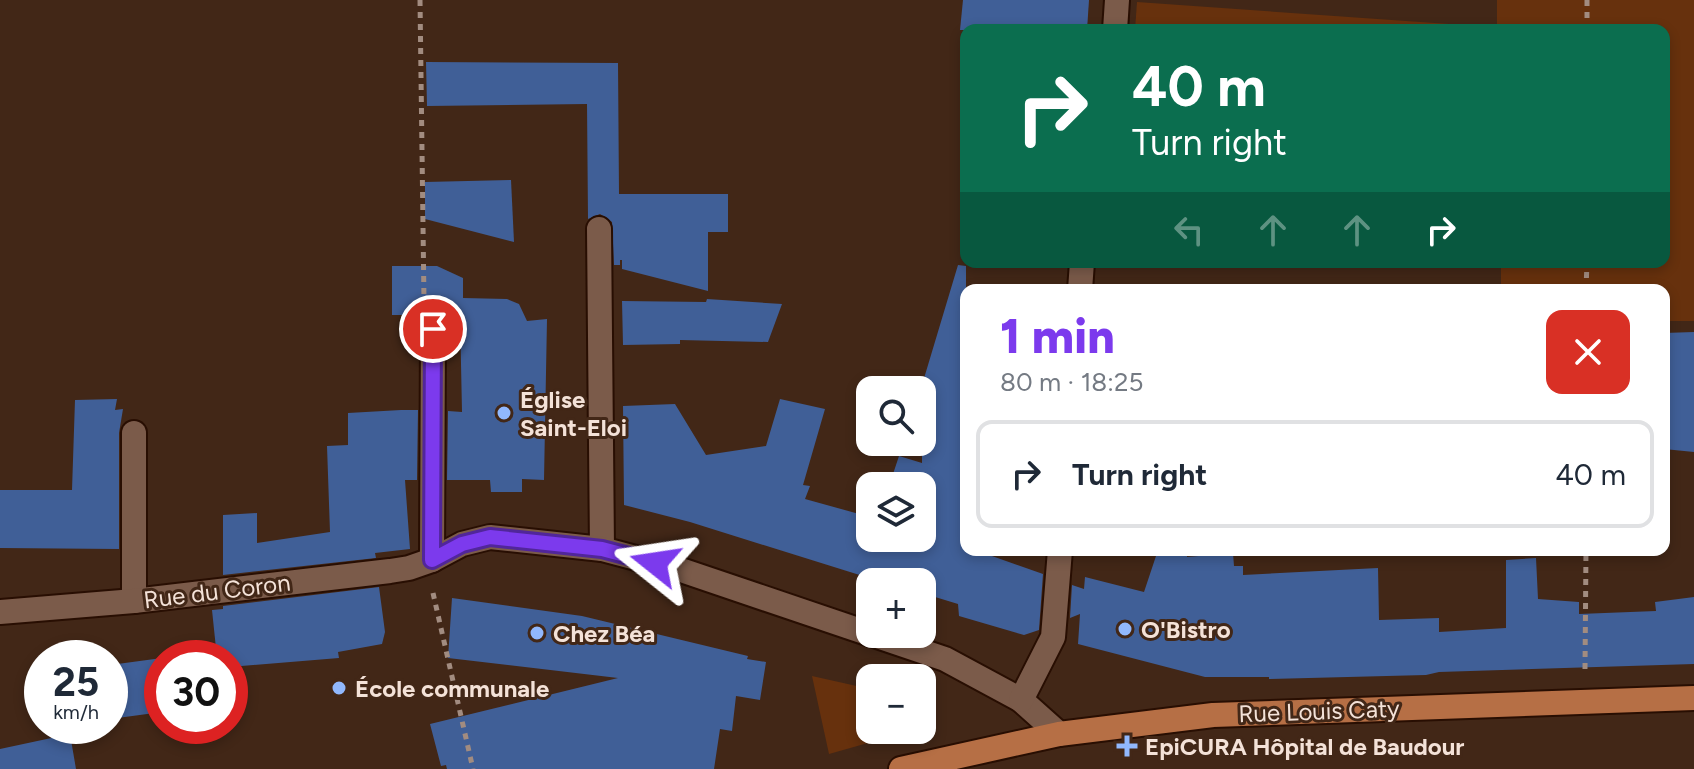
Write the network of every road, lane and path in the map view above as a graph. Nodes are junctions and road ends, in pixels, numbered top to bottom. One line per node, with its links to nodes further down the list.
1 (420, 0): 7 (path)
2 (1117, 0): 4 (street)
3 (1587, 0): 5 (path)
4 (1115, 24)
5 (1587, 24)
6 (599, 229): 9 (street)
7 (433, 329): 12 (street)
8 (134, 433): 13 (street)
9 (602, 549): 12 (street, Rue du Coron); 15 (street, Rue du Coron)
10 (1060, 556): 18 (street)
11 (1586, 556): 19 (path)
12 (432, 560): 13 (street, Rue du Coron); 21 (path)
13 (134, 601): 14 (street, Rue du Coron)
14 (0, 612)
15 (856, 629)
16 (912, 648): 18 (street, Rue du Coron)
17 (1694, 698): 19 (main road, Rue Louis Caty)
18 (1021, 700): 20 (street, Rue du Coron)
19 (1585, 702): 20 (main road, Rue Louis Caty)
20 (1059, 734): 22 (main road, Rue Louis Caty)
21 (473, 769)
22 (901, 769)

